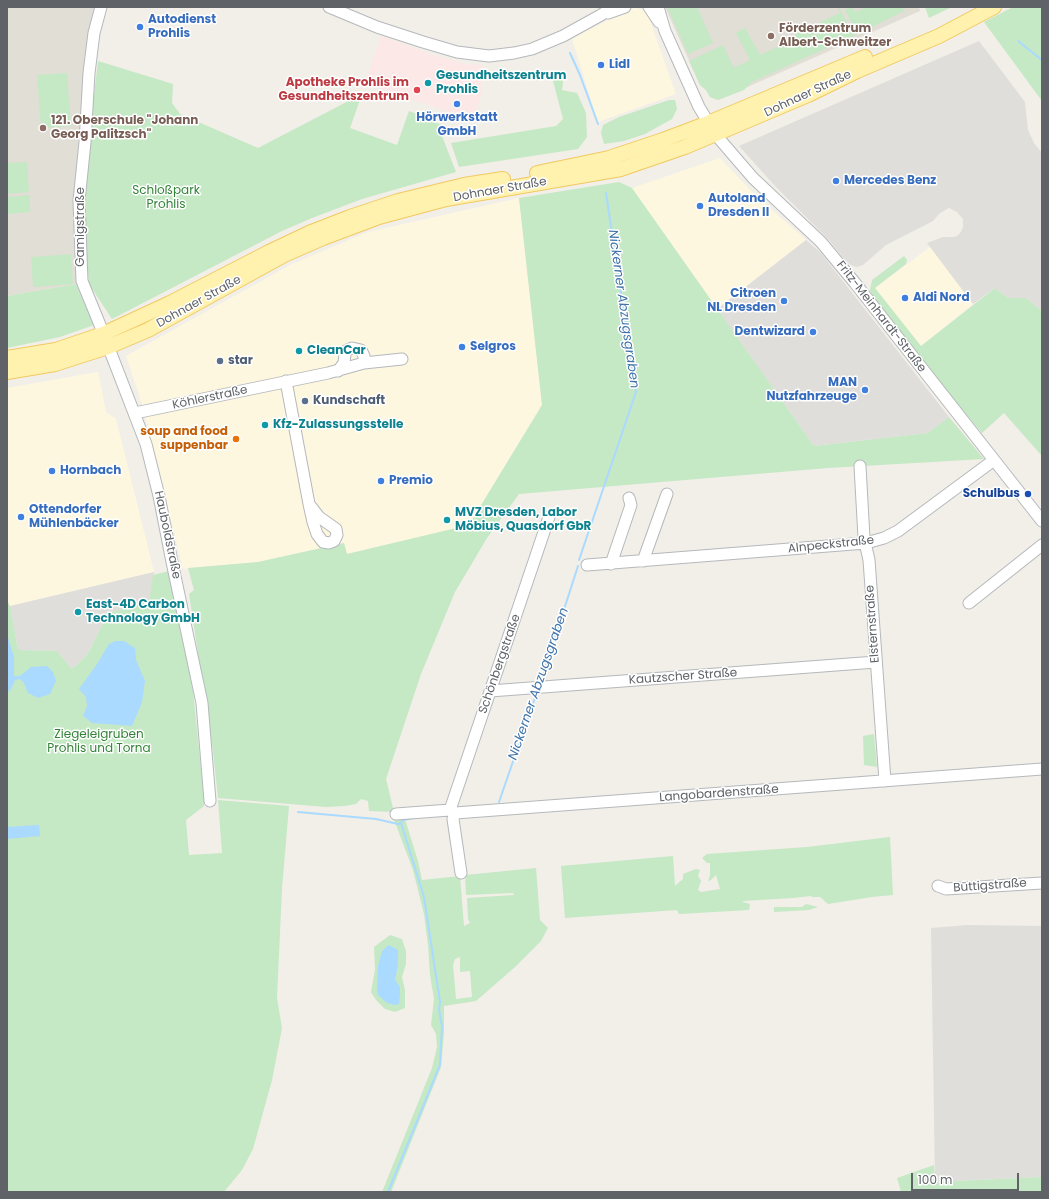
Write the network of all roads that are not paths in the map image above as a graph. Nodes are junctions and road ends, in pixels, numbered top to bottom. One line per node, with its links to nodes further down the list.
1 (101, 7): 12 (street, Gamigstraße)
2 (329, 7): 9 (street)
3 (613, 7): 9 (street)
4 (625, 7): 9 (street)
5 (649, 7): 10 (street)
6 (658, 7): 10 (street)
7 (975, 7): 11 (main road, Dohnaer Straße)
8 (994, 7): 11 (main road, Dohnaer Straße)
9 (601, 15)
10 (665, 31): 11 (street, Fritz-Meinhardt-Straße)
11 (712, 129): 12 (main road, Dohnaer Straße); 13 (main road, Dohnaer Straße); 21 (street, Fritz-Meinhardt-Straße)
12 (103, 334): 13 (street, Gamigstraße); 14 (main road, Dohnaer Straße)
13 (108, 348): 18 (main road, Dohnaer Straße); 20 (street, Hauboldstraße)
14 (7, 358)
15 (402, 359): 16 (street, Köhlerstraße)
16 (364, 363): 17 (street, Köhlerstraße); 17 (street)
17 (338, 370): 19 (street, Köhlerstraße)
18 (7, 372)
19 (286, 382): 20 (street, Köhlerstraße); 25 (street)
20 (135, 413): 38 (street, Hauboldstraße)
21 (994, 460): 27 (street, Fritz-Meinhardt-Straße); 28 (street, Alnpeckstraße)
22 (860, 466): 28 (street, Elsternstraße)
23 (667, 494): 30 (street)
24 (630, 498): 31 (street)
25 (309, 504)
26 (549, 518): 35 (street, Schönbergstraße)
27 (1042, 521)
28 (866, 543): 30 (street, Alnpeckstraße); 34 (street, Elsternstraße)
29 (1042, 546): 33 (street)
30 (643, 561): 31 (street, Alnpeckstraße)
31 (611, 564): 32 (street, Alnpeckstraße)
32 (587, 565)
33 (969, 603)
34 (876, 662): 35 (street, Kautzscher Straße); 37 (street, Elsternstraße)
35 (490, 691): 39 (street, Schönbergstraße)
36 (1042, 769): 37 (street, Langobardenstraße)
37 (886, 782): 39 (street, Langobardenstraße)
38 (210, 801)
39 (453, 812): 40 (street, Langobardenstraße); 41 (street, Schönbergstraße)
40 (396, 814)
41 (461, 873)
42 (1042, 883): 43 (street, Büttigstraße)
43 (938, 886)

